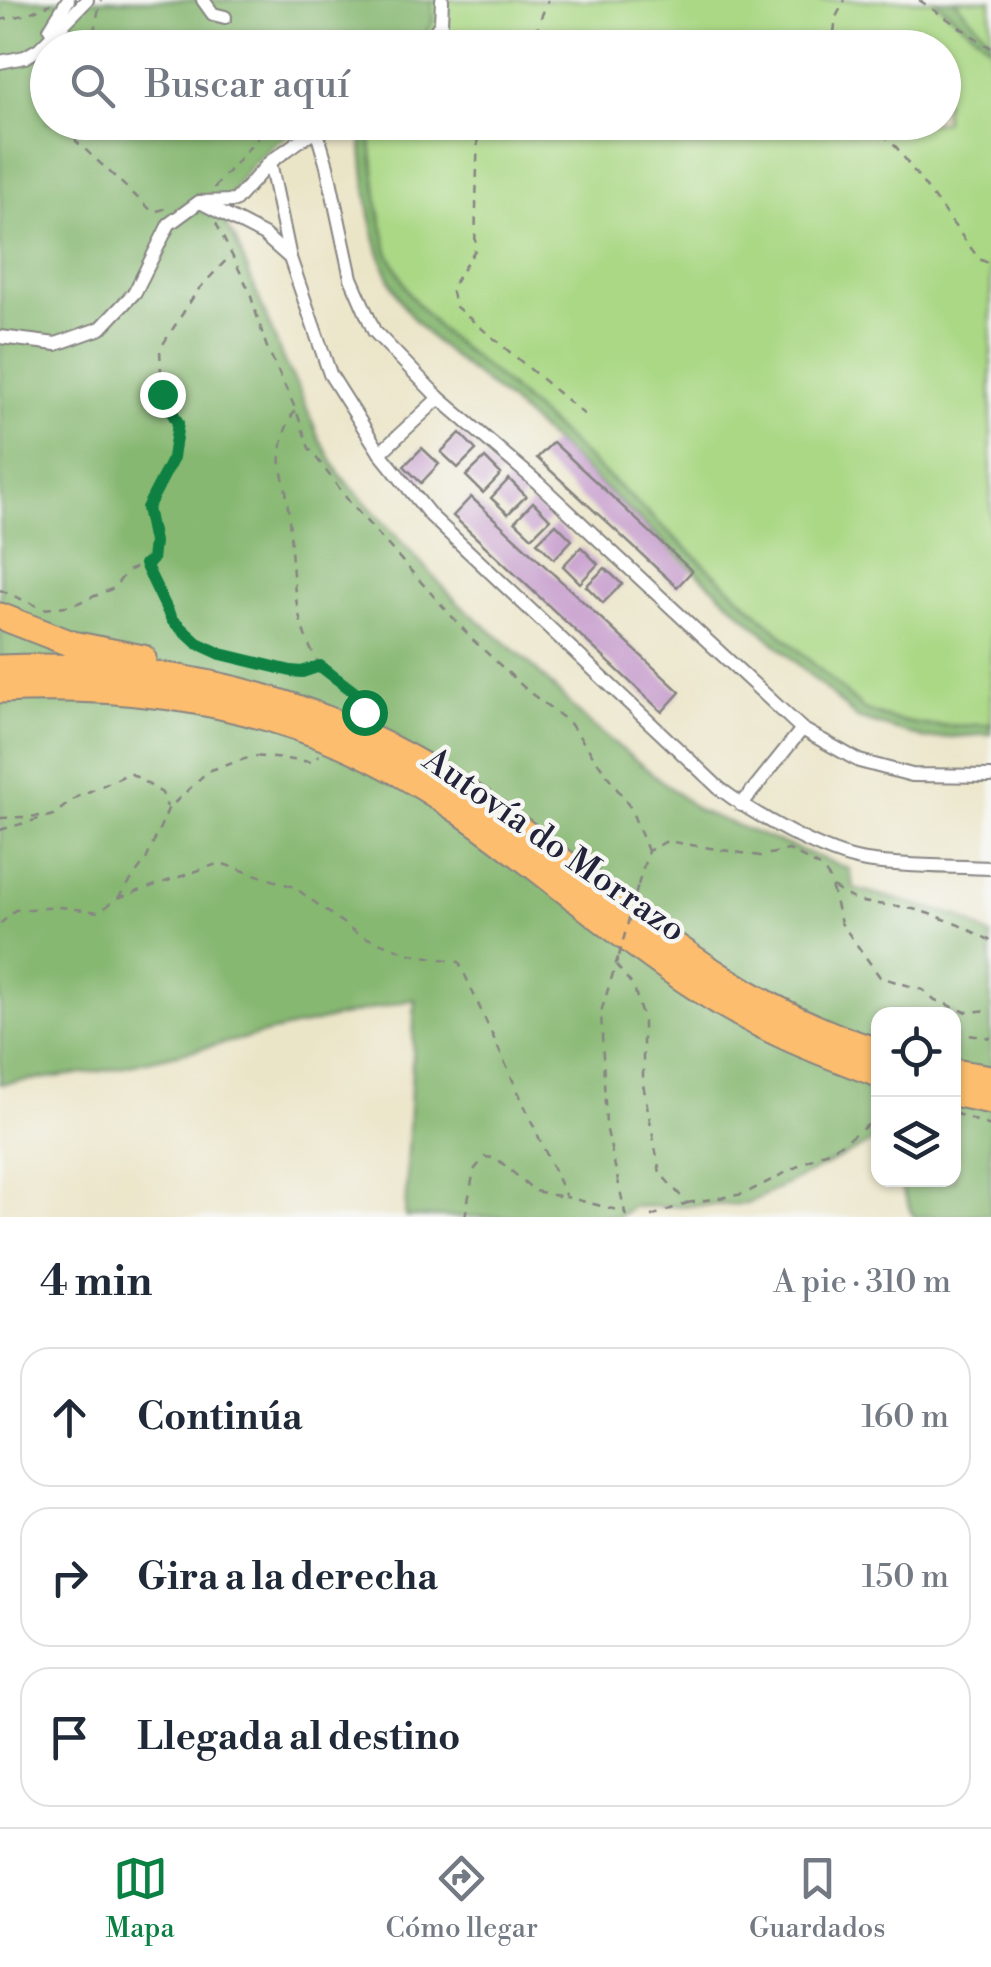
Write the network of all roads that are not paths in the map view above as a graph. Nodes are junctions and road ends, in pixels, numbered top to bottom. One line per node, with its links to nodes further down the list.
1 (68, 0): 6 (street)
2 (86, 0): 7 (street)
3 (203, 0): 5 (street)
4 (442, 0): 8 (street)
5 (224, 17)
6 (49, 30)
7 (56, 30)
8 (436, 30)
9 (30, 54): 10 (street)
10 (0, 62)
11 (302, 140): 13 (street)
12 (324, 140): 17 (street)
13 (270, 162): 14 (street); 15 (street)
14 (203, 202): 15 (street); 16 (street)
15 (290, 258): 18 (street)
16 (0, 337)
17 (439, 398): 18 (street); 23 (street)
18 (380, 452): 25 (street)
19 (0, 616): 22 (highway)
20 (0, 668): 22 (highway, Autovía do Morrazo)
21 (0, 690): 28 (highway, Autovía do Morrazo)
22 (351, 720): 27 (highway, Autovía do Morrazo)
23 (802, 729): 24 (street); 25 (street)
24 (991, 776)
25 (741, 805): 26 (street)
26 (991, 868)
27 (871, 1050)
28 (871, 1071)
29 (961, 1073): 30 (highway)
30 (991, 1078)
31 (961, 1095): 32 (highway)
32 (991, 1101)

